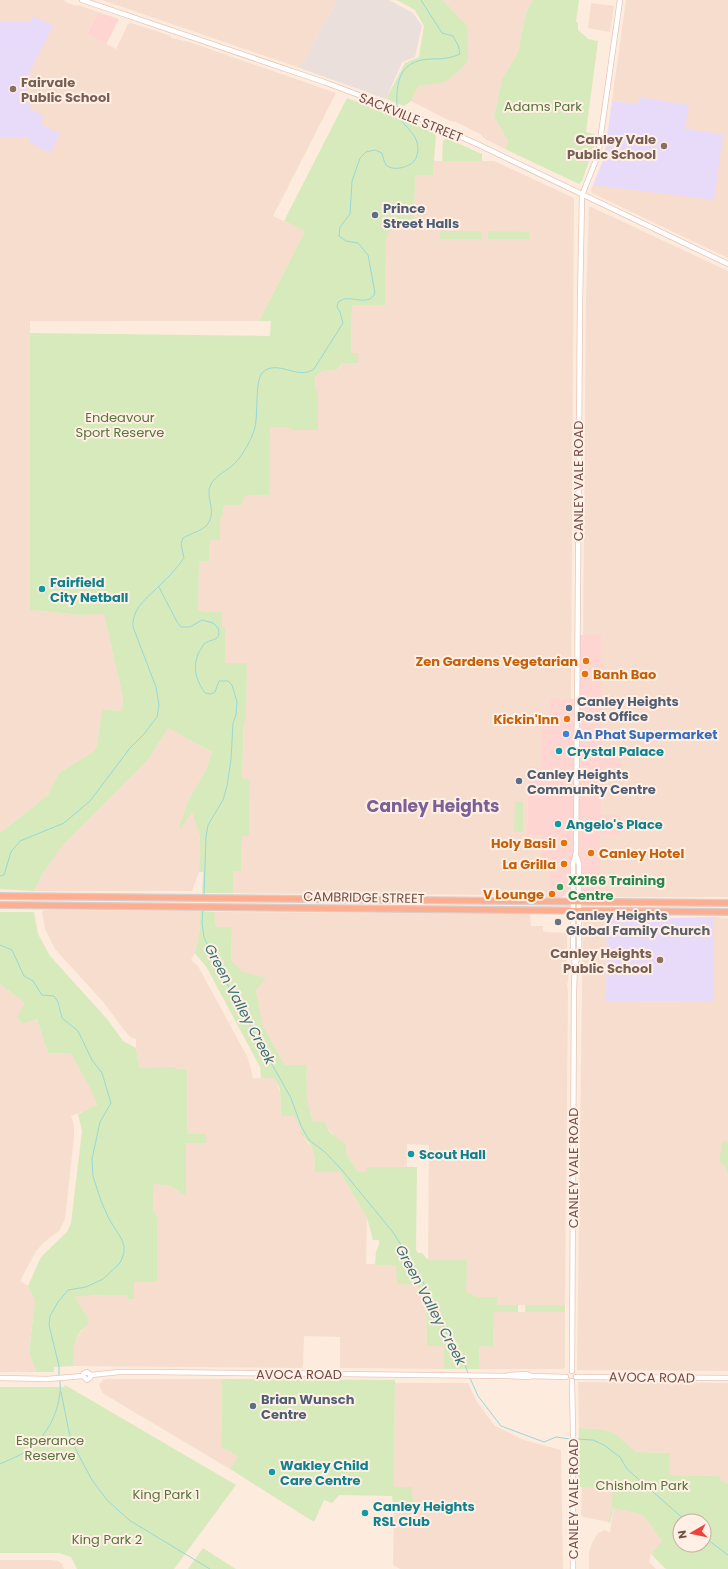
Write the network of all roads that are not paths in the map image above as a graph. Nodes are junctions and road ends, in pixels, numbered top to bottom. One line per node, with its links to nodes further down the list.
1 (82, 0): 3 (main road, SACKVILLE STREET)
2 (620, 0): 3 (main road, CANLEY VALE ROAD)
3 (582, 195): 4 (main road, SACKVILLE STREET); 6 (main road, CANLEY VALE ROAD)
4 (728, 264)
5 (0, 896): 6 (highway, CAMBRIDGE STREET)
6 (576, 901): 7 (highway, CAMBRIDGE STREET); 9 (main road, CANLEY VALE ROAD)
7 (728, 903)
8 (0, 904): 9 (highway, CAMBRIDGE STREET)
9 (576, 910): 10 (highway, CAMBRIDGE STREET); 11 (main road, CANLEY VALE ROAD)
10 (728, 912)
11 (572, 1371): 12 (main road); 13 (main road)
12 (566, 1377): 14 (main road, AVOCA ROAD); 16 (main road)
13 (576, 1377): 15 (main road, AVOCA ROAD); 16 (main road)
14 (0, 1378)
15 (728, 1378)
16 (572, 1381): 17 (main road, CANLEY VALE ROAD)
17 (573, 1569)

